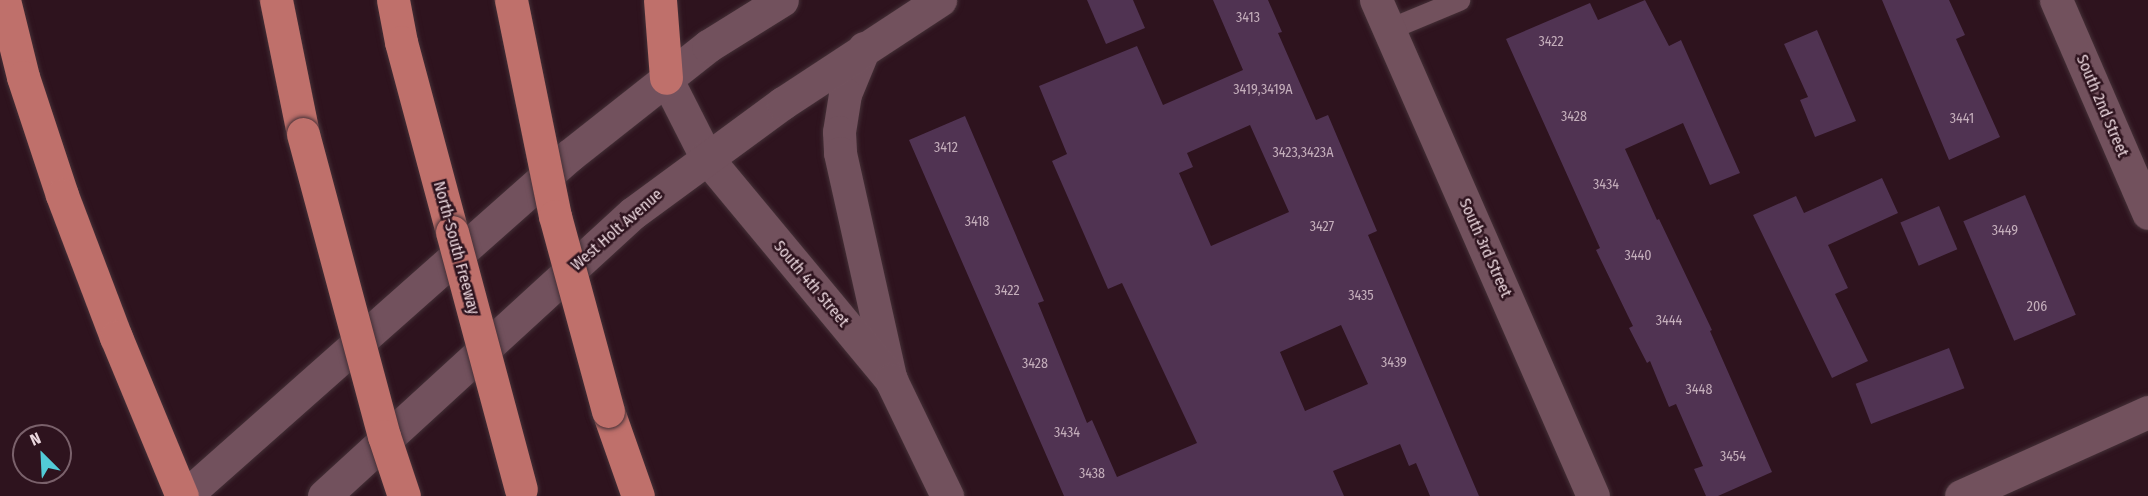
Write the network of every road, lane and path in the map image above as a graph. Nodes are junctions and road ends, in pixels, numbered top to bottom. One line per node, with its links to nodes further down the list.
1 (4, 0): 18 (highway)
2 (276, 0): 20 (highway, bridge)
3 (393, 0): 17 (highway, North-South Freeway, bridge)
4 (511, 0): 21 (highway, bridge)
5 (660, 0): 12 (highway)
6 (782, 0): 12 (street)
7 (940, 0): 11 (street, West Holt Avenue)
8 (1459, 0): 10 (lane)
9 (2056, 0): 14 (street, South 2nd Street)
10 (1383, 14): 23 (street, South 3rd Street)
11 (864, 48): 13 (street, West Holt Avenue); 15 (street)
12 (666, 78): 13 (street, South 4th Street); 18 (street)
13 (706, 157): 15 (street, South 4th Street); 19 (street, West Holt Avenue)
14 (2148, 213)
15 (891, 380): 22 (street, South 4th Street)
16 (2148, 412): 24 (street)
17 (522, 493)
18 (184, 496)
19 (324, 496)
20 (404, 496)
21 (638, 496)
22 (947, 496)
23 (1593, 496)
24 (1961, 496)

